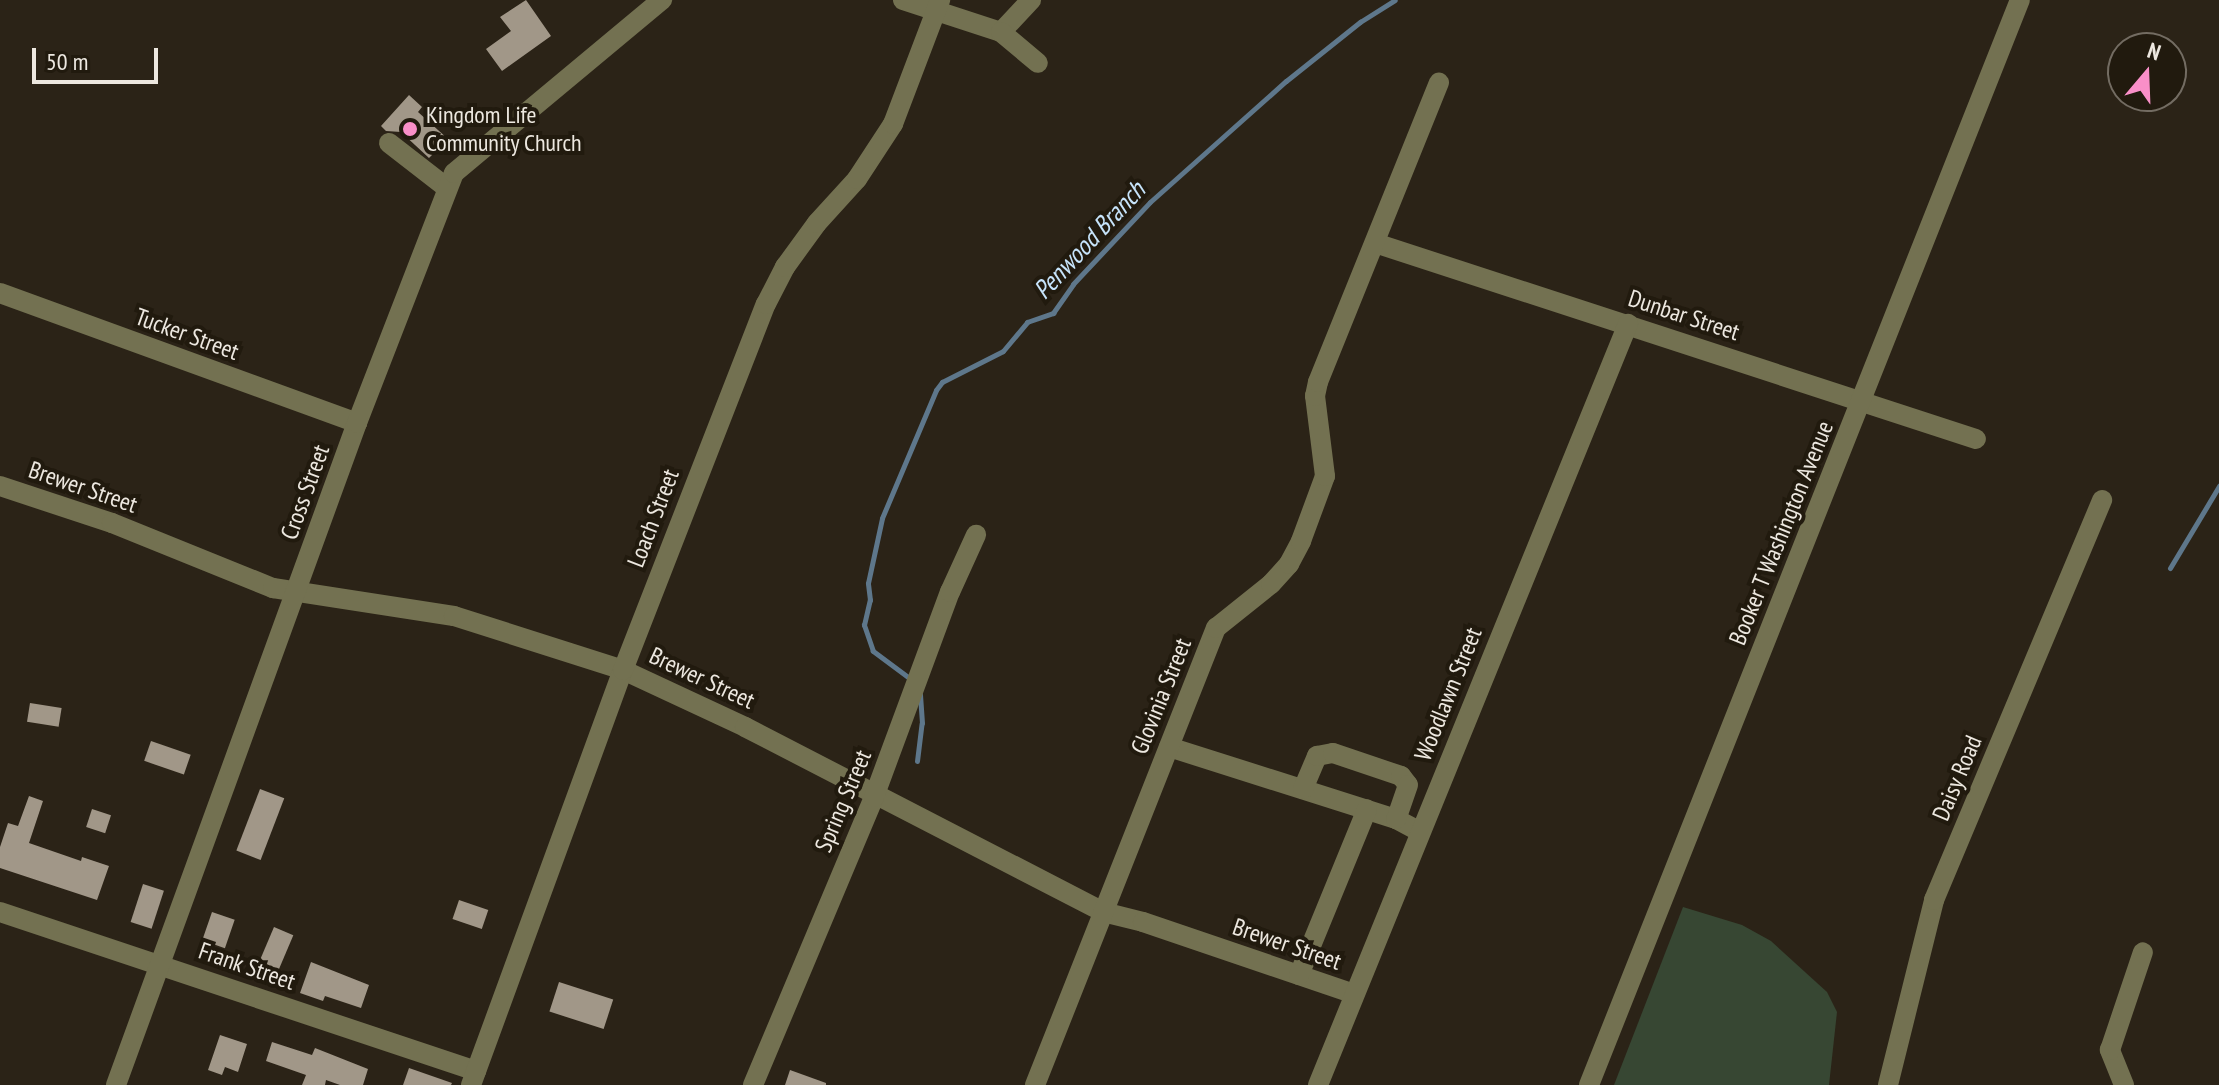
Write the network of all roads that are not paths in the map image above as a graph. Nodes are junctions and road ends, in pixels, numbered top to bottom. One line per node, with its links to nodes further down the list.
1 (662, 0): 10 (street, Cross Street)
2 (903, 0): 5 (street)
3 (1031, 0): 6 (street)
4 (2020, 0): 14 (street, Booker T Washington Avenue)
5 (938, 6): 6 (street); 21 (street, Loach Street)
6 (1001, 32): 7 (street)
7 (1038, 63)
8 (1439, 82): 11 (street, Glovinia Street)
9 (389, 143): 10 (street)
10 (447, 188): 15 (street, Cross Street)
11 (1375, 243): 13 (street, Dunbar Street); 22 (street, Glovinia Street)
12 (0, 293): 15 (street, Tucker Street)
13 (1628, 324): 14 (street, Dunbar Street); 27 (street, Woodlawn Street)
14 (1862, 401): 16 (street, Dunbar Street); 39 (street, Booker T Washington Avenue)
15 (357, 423): 20 (street, Cross Street)
16 (1976, 439)
17 (0, 486): 20 (street, Brewer Street)
18 (2102, 500): 40 (street, Daisy Road)
19 (976, 535): 24 (street, Spring Street)
20 (296, 593): 21 (street, Brewer Street); 31 (street, Cross Street)
21 (623, 670): 24 (street, Brewer Street); 34 (street, Loach Street)
22 (1169, 747): 23 (street); 29 (street, Glovinia Street)
23 (1303, 789): 25 (street); 26 (street)
24 (874, 797): 29 (street, Brewer Street); 36 (street, Spring Street)
25 (1367, 809): 26 (street); 32 (street)
26 (1396, 819): 27 (street)
27 (1420, 832): 33 (street, Woodlawn Street)
28 (0, 912): 31 (street, Frank Street)
29 (1103, 912): 32 (street, Brewer Street); 37 (street, Glovinia Street)
30 (2143, 952): 41 (street)
31 (161, 965): 34 (street, Frank Street); 35 (street, Cross Street)
32 (1299, 975): 33 (street, Brewer Street)
33 (1354, 994): 38 (street, Woodlawn Street)
34 (474, 1078)
35 (116, 1085)
36 (753, 1085)
37 (1035, 1085)
38 (1318, 1085)
39 (1589, 1085)
40 (1888, 1085)
41 (2124, 1085)

